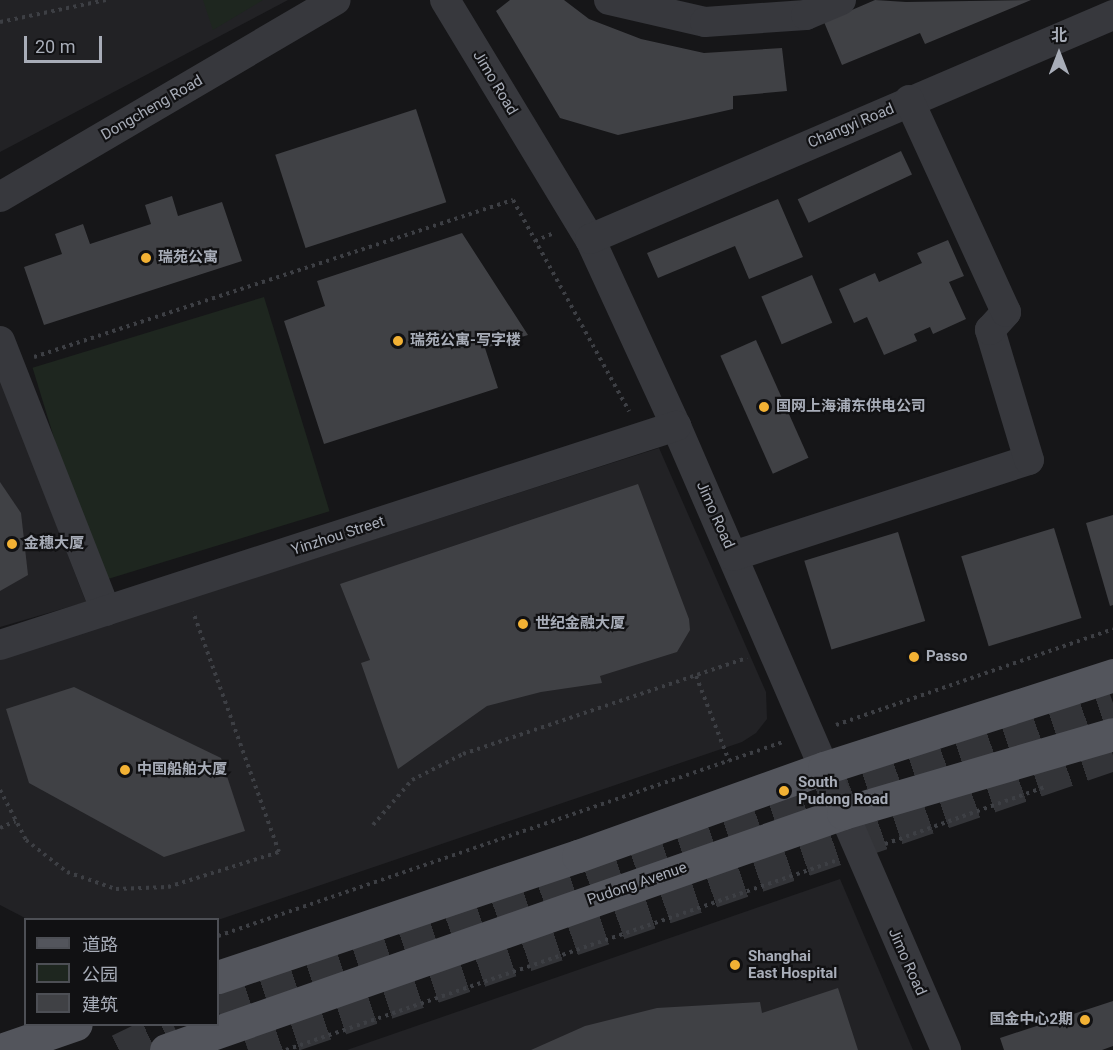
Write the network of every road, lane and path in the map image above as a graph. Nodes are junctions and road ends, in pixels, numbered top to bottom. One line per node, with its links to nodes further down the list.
1 (106, 0): 7 (path)
2 (336, 0): 9 (street, Dongcheng Road)
3 (445, 0): 10 (street, Jimo Road)
4 (609, 0): 5 (street)
5 (841, 0)
6 (1113, 15): 8 (street, Changyi Road)
7 (0, 22)
8 (909, 100): 10 (street, Changyi Road); 14 (street)
9 (0, 197)
10 (590, 239): 12 (street, Jimo Road)
11 (5, 353): 13 (path); 16 (street)
12 (676, 426): 13 (street, Yinzhou Street); 14 (street, Jimo Road)
13 (644, 437): 15 (street, Yinzhou Street)
14 (733, 556): 19 (street, Jimo Road)
15 (184, 586): 16 (street, Yinzhou Street); 29 (path)
16 (106, 611): 18 (street, Yinzhou Street)
17 (1113, 629): 22 (path)
18 (0, 645)
19 (774, 649): 21 (path); 22 (street, Jimo Road)
20 (1113, 675): 25 (main road)
21 (696, 676): 24 (path); 30 (path)
22 (810, 733): 24 (path); 25 (street, Jimo Road)
23 (1113, 734): 28 (main road, Pudong Avenue)
24 (729, 761): 33 (path)
25 (824, 768): 28 (street, Jimo Road); 34 (main road)
26 (1058, 783): 32 (path)
27 (0, 790): 29 (path)
28 (843, 813): 32 (street, Jimo Road); 37 (main road, Pudong Avenue)
29 (16, 821): 31 (path)
30 (373, 825)
31 (0, 828)
32 (858, 853): 38 (path); 39 (street, Jimo Road)
33 (219, 936)
34 (219, 977)
35 (70, 1026): 36 (main road)
36 (1, 1050)
37 (166, 1050)
38 (286, 1050)
39 (946, 1050)

